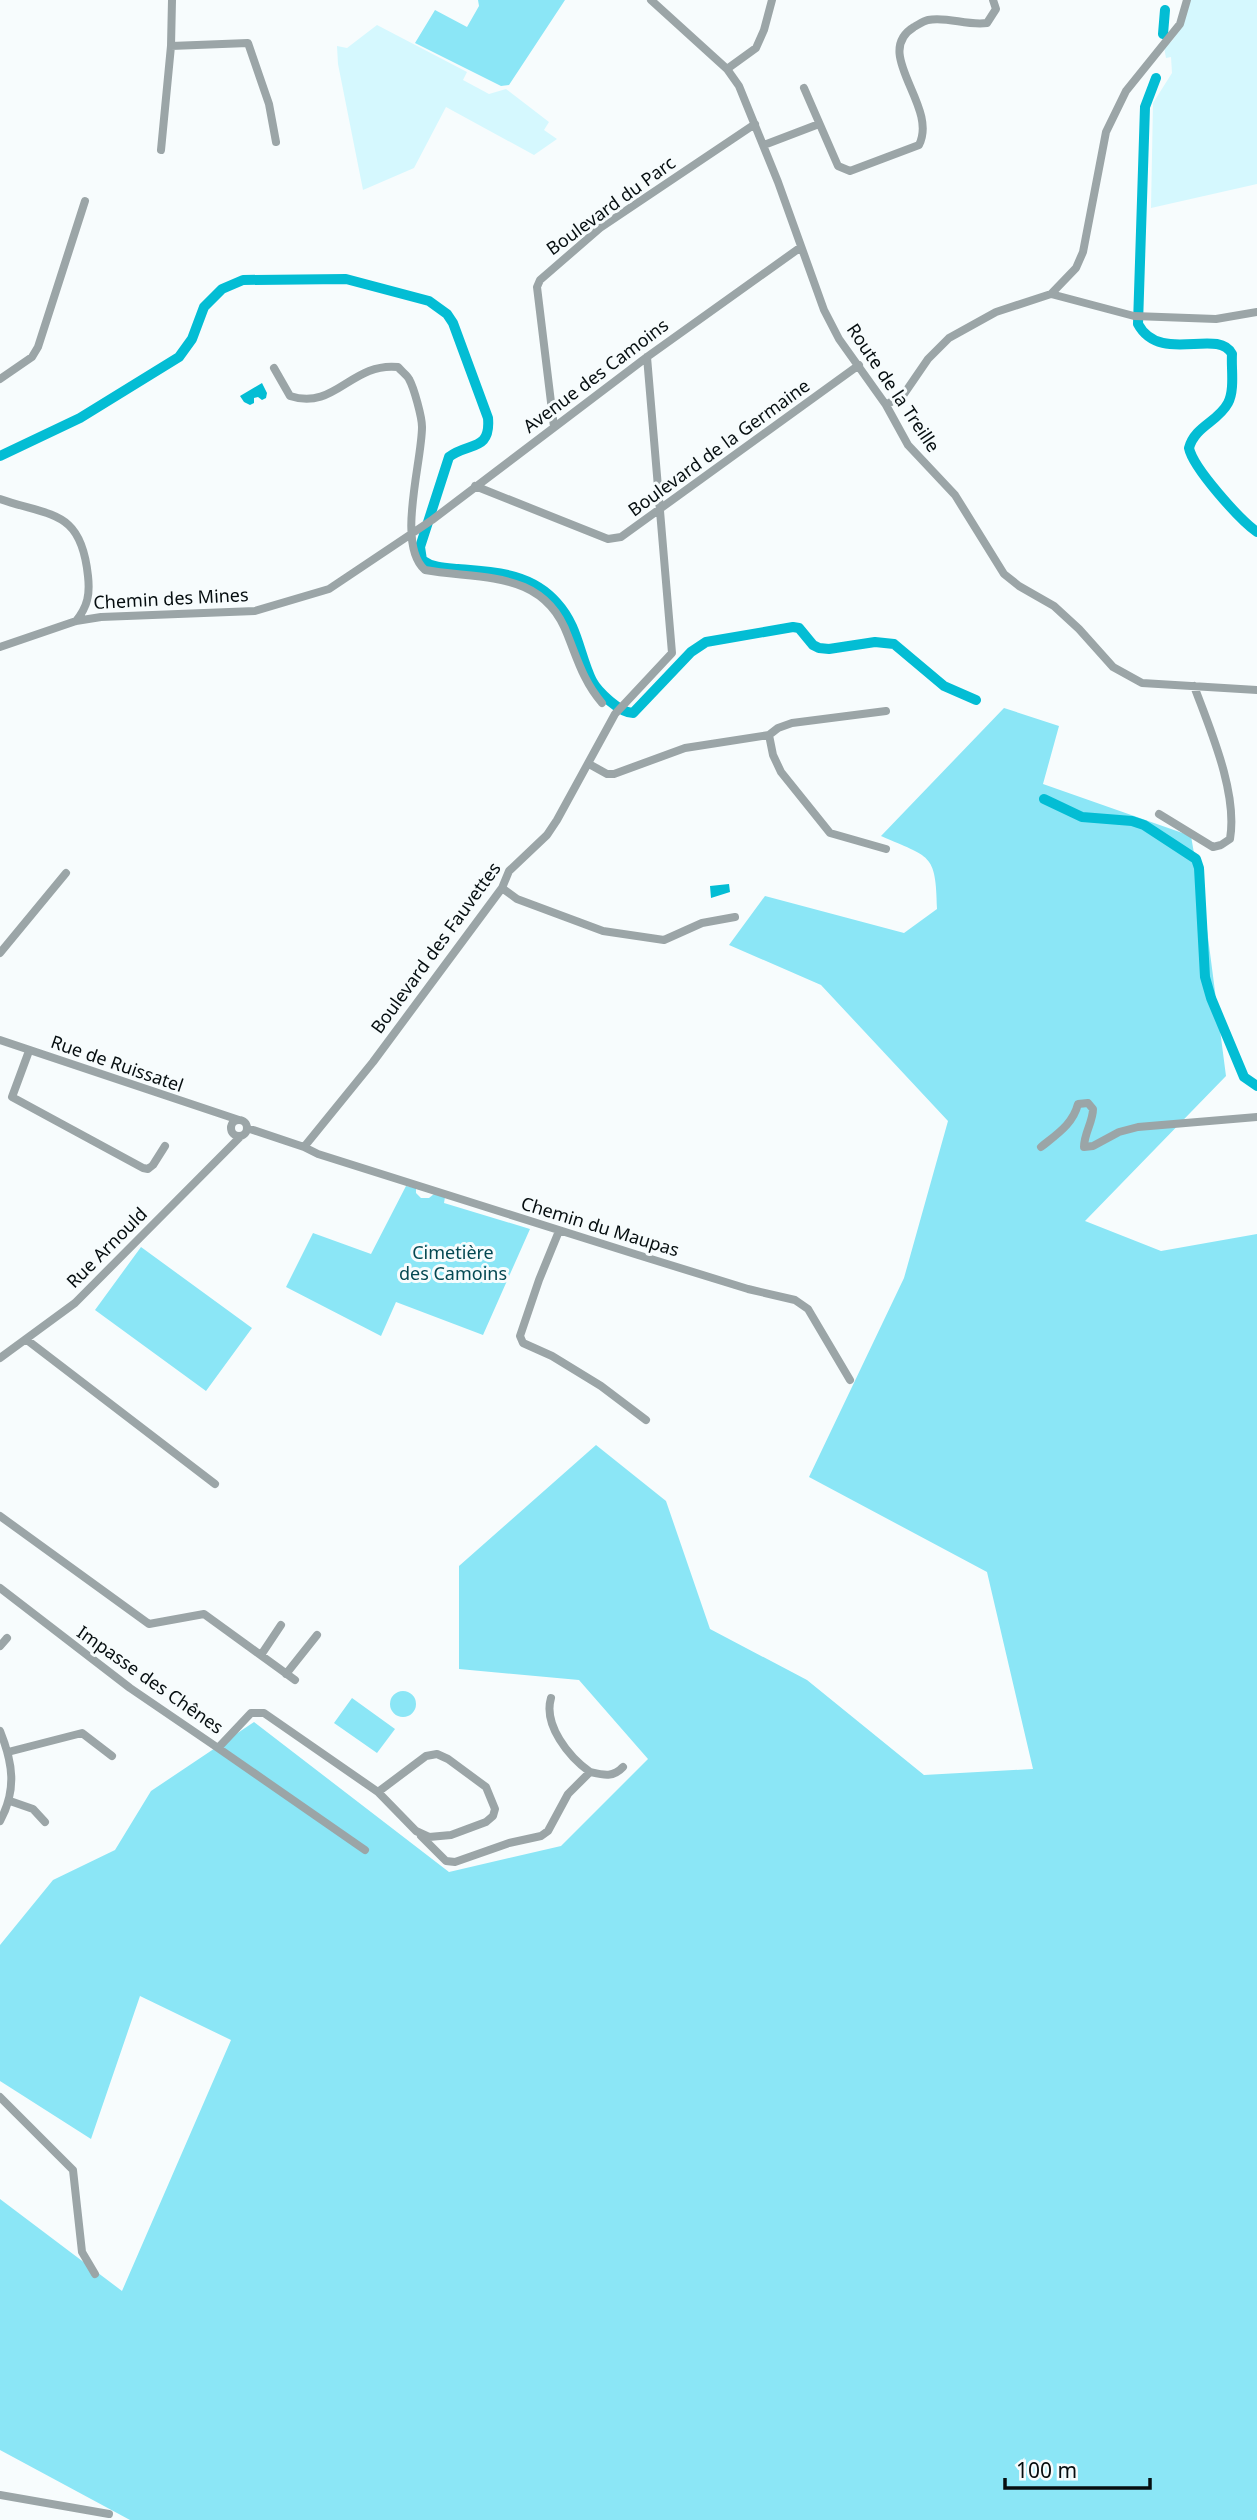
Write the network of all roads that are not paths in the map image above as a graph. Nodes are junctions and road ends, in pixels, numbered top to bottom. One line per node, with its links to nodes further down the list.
1 (172, 0): 6 (street)
2 (651, 0): 7 (street, Route de la Treille)
3 (772, 0): 7 (street)
4 (993, 0): 10 (street)
5 (1187, 0): 16 (street)
6 (171, 46): 11 (street); 13 (street)
7 (727, 69): 9 (street, Route de la Treille)
8 (804, 88): 10 (street)
9 (755, 124): 12 (street, Route de la Treille); 23 (street, Boulevard du Parc)
10 (819, 124): 12 (street)
11 (276, 142)
12 (764, 145): 15 (street, Route de la Treille)
13 (161, 150)
14 (85, 201): 21 (street)
15 (801, 247): 18 (street, Avenue des Camoins); 19 (street, Route de la Treille)
16 (1051, 294): 17 (street); 22 (street)
17 (1257, 312)
18 (647, 357): 23 (street, Avenue des Camoins); 26 (street, Boulevard des Fauvettes)
19 (859, 365): 22 (street, Route de la Treille); 26 (street, Boulevard de la Germaine)
20 (274, 368): 27 (street)
21 (0, 379)
22 (886, 405): 30 (street, Route de la Treille)
23 (554, 427): 24 (street, Avenue des Camoins)
24 (475, 486): 26 (street, Boulevard de la Germaine); 27 (street, Avenue des Camoins)
25 (0, 499): 28 (street)
26 (661, 511): 35 (street, Boulevard des Fauvettes)
27 (412, 533): 28 (street, Chemin des Mines); 32 (street)
28 (76, 621): 29 (street, Chemin des Mines)
29 (0, 647)
30 (1194, 686): 31 (street, Route de la Treille); 36 (street)
31 (1257, 690)
32 (602, 703)
33 (886, 711): 34 (street)
34 (769, 735): 35 (street); 37 (street)
35 (589, 764): 39 (street, Boulevard des Fauvettes)
36 (1159, 814)
37 (886, 849)
38 (66, 873): 41 (street)
39 (502, 888): 40 (street); 47 (street, Boulevard des Fauvettes)
40 (735, 917)
41 (0, 953)
42 (0, 1041): 43 (street, Rue de Ruissatel)
43 (29, 1051): 45 (street, Rue de Ruissatel); 46 (street)
44 (1257, 1116): 48 (street)
45 (236, 1129): 47 (street, Rue Arnould); 50 (street, Rue Arnould)
46 (165, 1146)
47 (304, 1147): 49 (street, Chemin du Maupas)
48 (1041, 1147)
49 (559, 1231): 52 (street, Chemin du Maupas); 53 (street)
50 (27, 1340): 51 (street, Rue Arnould); 54 (street)
51 (0, 1358)
52 (850, 1380)
53 (646, 1420)
54 (215, 1484)
55 (0, 1516): 61 (street)
56 (0, 1588): 66 (street, Impasse des Chênes)
57 (281, 1625): 61 (street)
58 (317, 1635): 62 (street)
59 (7, 1638): 60 (street)
60 (0, 1646)
61 (261, 1655): 62 (street)
62 (286, 1674): 63 (street)
63 (295, 1680)
64 (551, 1698): 70 (street)
65 (0, 1731): 67 (street)
66 (218, 1748): 71 (street, Impasse des Chênes); 76 (street)
67 (8, 1752): 68 (street); 72 (street)
68 (112, 1756)
69 (623, 1767): 70 (street)
70 (590, 1772): 75 (street)
71 (378, 1792): 75 (street); 75 (street)
72 (10, 1801): 73 (street); 74 (street)
73 (0, 1821)
74 (45, 1822)
75 (416, 1831)
76 (365, 1850)
77 (0, 2096): 78 (street)
78 (95, 2274)
79 (0, 2495): 80 (street)
80 (109, 2514)

